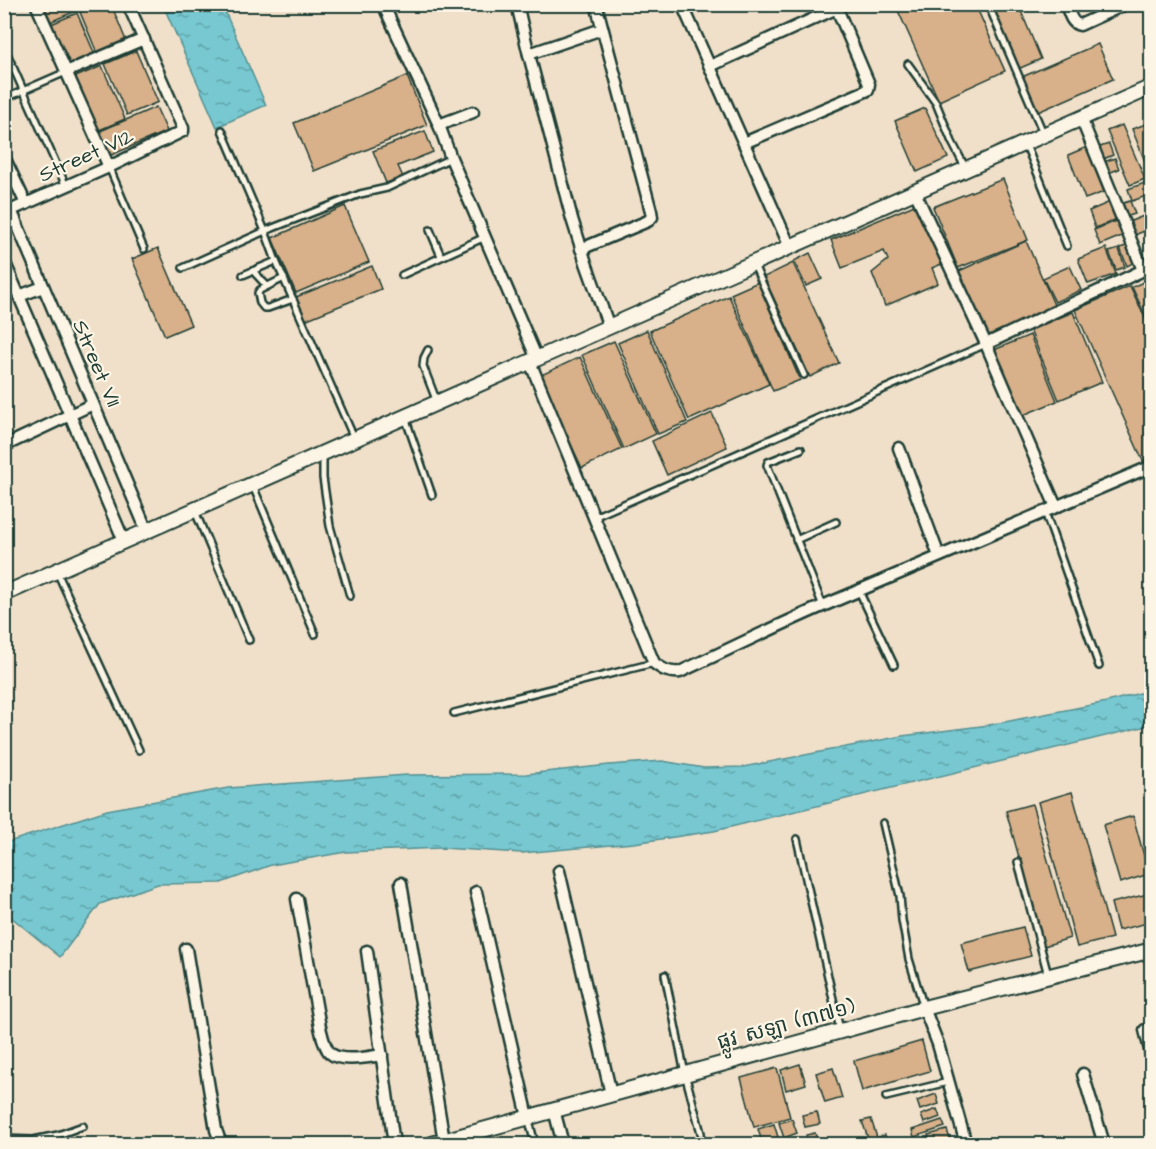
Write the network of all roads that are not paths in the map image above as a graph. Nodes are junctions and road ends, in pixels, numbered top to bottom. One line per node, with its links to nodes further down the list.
1 (36, 4): 17 (street)
2 (128, 4): 12 (street)
3 (383, 4): 23 (street)
4 (517, 4): 14 (street)
5 (596, 4): 11 (street)
6 (682, 4): 16 (street)
7 (988, 4): 25 (lane)
8 (1066, 4): 9 (street)
9 (1126, 4)
10 (836, 6): 16 (street); 26 (street)
11 (602, 29): 14 (street); 42 (street)
12 (144, 39): 17 (street); 30 (street, Street V12)
13 (4, 47): 19 (lane)
14 (529, 54): 42 (street)
15 (908, 64): 31 (lane)
16 (710, 66): 26 (street)
17 (66, 72): 19 (lane); 30 (street)
18 (1152, 87): 22 (street)
19 (24, 91): 20 (lane); 32 (lane)
20 (4, 99)
21 (473, 112): 23 (street)
22 (1081, 118): 25 (street); 48 (street)
23 (439, 125): 29 (street)
24 (222, 130): 37 (lane)
25 (1044, 135): 27 (street)
26 (744, 143): 40 (street)
27 (1026, 143): 31 (street); 39 (lane)
28 (4, 157): 34 (street)
29 (451, 158): 37 (lane); 38 (street)
30 (109, 167): 32 (street, Street V12); 41 (lane)
31 (966, 169): 33 (street)
32 (66, 186): 34 (street, Street V12)
33 (915, 192): 40 (street); 58 (street)
34 (26, 204): 35 (street, Street V12)
35 (8, 212): 54 (street, Street V11)
36 (430, 230): 43 (lane)
37 (265, 231): 45 (lane); 47 (lane)
38 (485, 237): 43 (lane); 60 (street)
39 (1067, 246)
40 (790, 247): 46 (street)
41 (144, 249)
42 (581, 249): 57 (street)
43 (441, 256): 51 (lane)
44 (4, 261): 55 (street)
45 (276, 261): 49 (lane); 52 (lane)
46 (753, 263): 57 (street); 61 (lane)
47 (183, 267)
48 (1147, 268): 58 (street)
49 (253, 271): 50 (lane); 53 (lane)
50 (243, 275)
51 (402, 275)
52 (284, 278): 53 (lane); 56 (lane)
53 (267, 286): 56 (lane)
54 (43, 287): 55 (street); 63 (street, Street V11)
55 (19, 296): 64 (street)
56 (293, 299): 66 (lane)
57 (609, 327): 60 (street)
58 (986, 344): 74 (street); 77 (lane)
59 (428, 350): 62 (lane)
60 (534, 360): 62 (street); 77 (street)
61 (804, 375)
62 (437, 403): 65 (street)
63 (93, 404): 64 (street); 79 (street, Street V11)
64 (70, 414): 67 (street); 81 (street)
65 (405, 417): 66 (street); 73 (lane)
66 (355, 439): 70 (street)
67 (5, 445)
68 (899, 448): 82 (street)
69 (801, 449): 80 (lane)
70 (323, 453): 72 (street); 86 (lane)
71 (1152, 466): 74 (street)
72 (252, 484): 75 (street); 88 (lane)
73 (432, 495)
74 (1056, 507): 76 (street)
75 (194, 510): 79 (street); 89 (lane)
76 (1045, 512): 82 (street); 92 (lane)
77 (594, 517): 90 (street)
78 (836, 522): 80 (lane)
79 (147, 531): 81 (street)
80 (796, 540): 87 (lane)
81 (124, 541): 83 (street)
82 (939, 556): 84 (street)
83 (57, 571): 85 (street); 94 (lane)
84 (859, 591): 87 (street); 91 (lane)
85 (4, 594)
86 (350, 596)
87 (823, 606): 90 (street)
88 (315, 634)
89 (249, 640)
90 (654, 663): 93 (lane)
91 (894, 665)
92 (1099, 666)
93 (454, 713)
94 (140, 750)
95 (883, 823): 107 (lane)
96 (797, 839): 109 (lane)
97 (1018, 862): 106 (lane)
98 (559, 871): 115 (street)
99 (401, 883): 122 (street)
100 (476, 892): 118 (street)
101 (297, 899): 110 (street)
102 (186, 949): 123 (street)
103 (1152, 950): 106 (street, ផ្លូវ សឡា (៣៧១))
104 (367, 951): 110 (street)
105 (665, 975): 112 (lane)
106 (1048, 976): 107 (street, ផ្លូវ សឡា (៣៧១))
107 (924, 1008): 109 (street, ផ្លូវ សឡា (៣៧១)); 114 (street)
108 (1146, 1030): 111 (street)
109 (840, 1031): 112 (street, ផ្លូវ សឡា (៣៧១))
110 (382, 1055): 124 (street)
111 (1152, 1058)
112 (686, 1074): 115 (street, ផ្លូវ សឡា (៣៧១)); 120 (lane)
113 (1083, 1074): 128 (street)
114 (948, 1082): 116 (lane); 127 (street)
115 (611, 1094): 117 (street, ផ្លូវ សឡា (៣៧១))
116 (886, 1097)
117 (554, 1110): 118 (street, ផ្លូវ សឡា (៣៧១)); 126 (street)
118 (528, 1117): 122 (street, ផ្លូវ សឡា (៣៧១)); 125 (lane)
119 (83, 1126): 121 (lane)
120 (701, 1133)
121 (4, 1139)
122 (438, 1143)
123 (221, 1144)
124 (394, 1144)
125 (535, 1144)
126 (563, 1144)
127 (966, 1144)
128 (1104, 1144)

